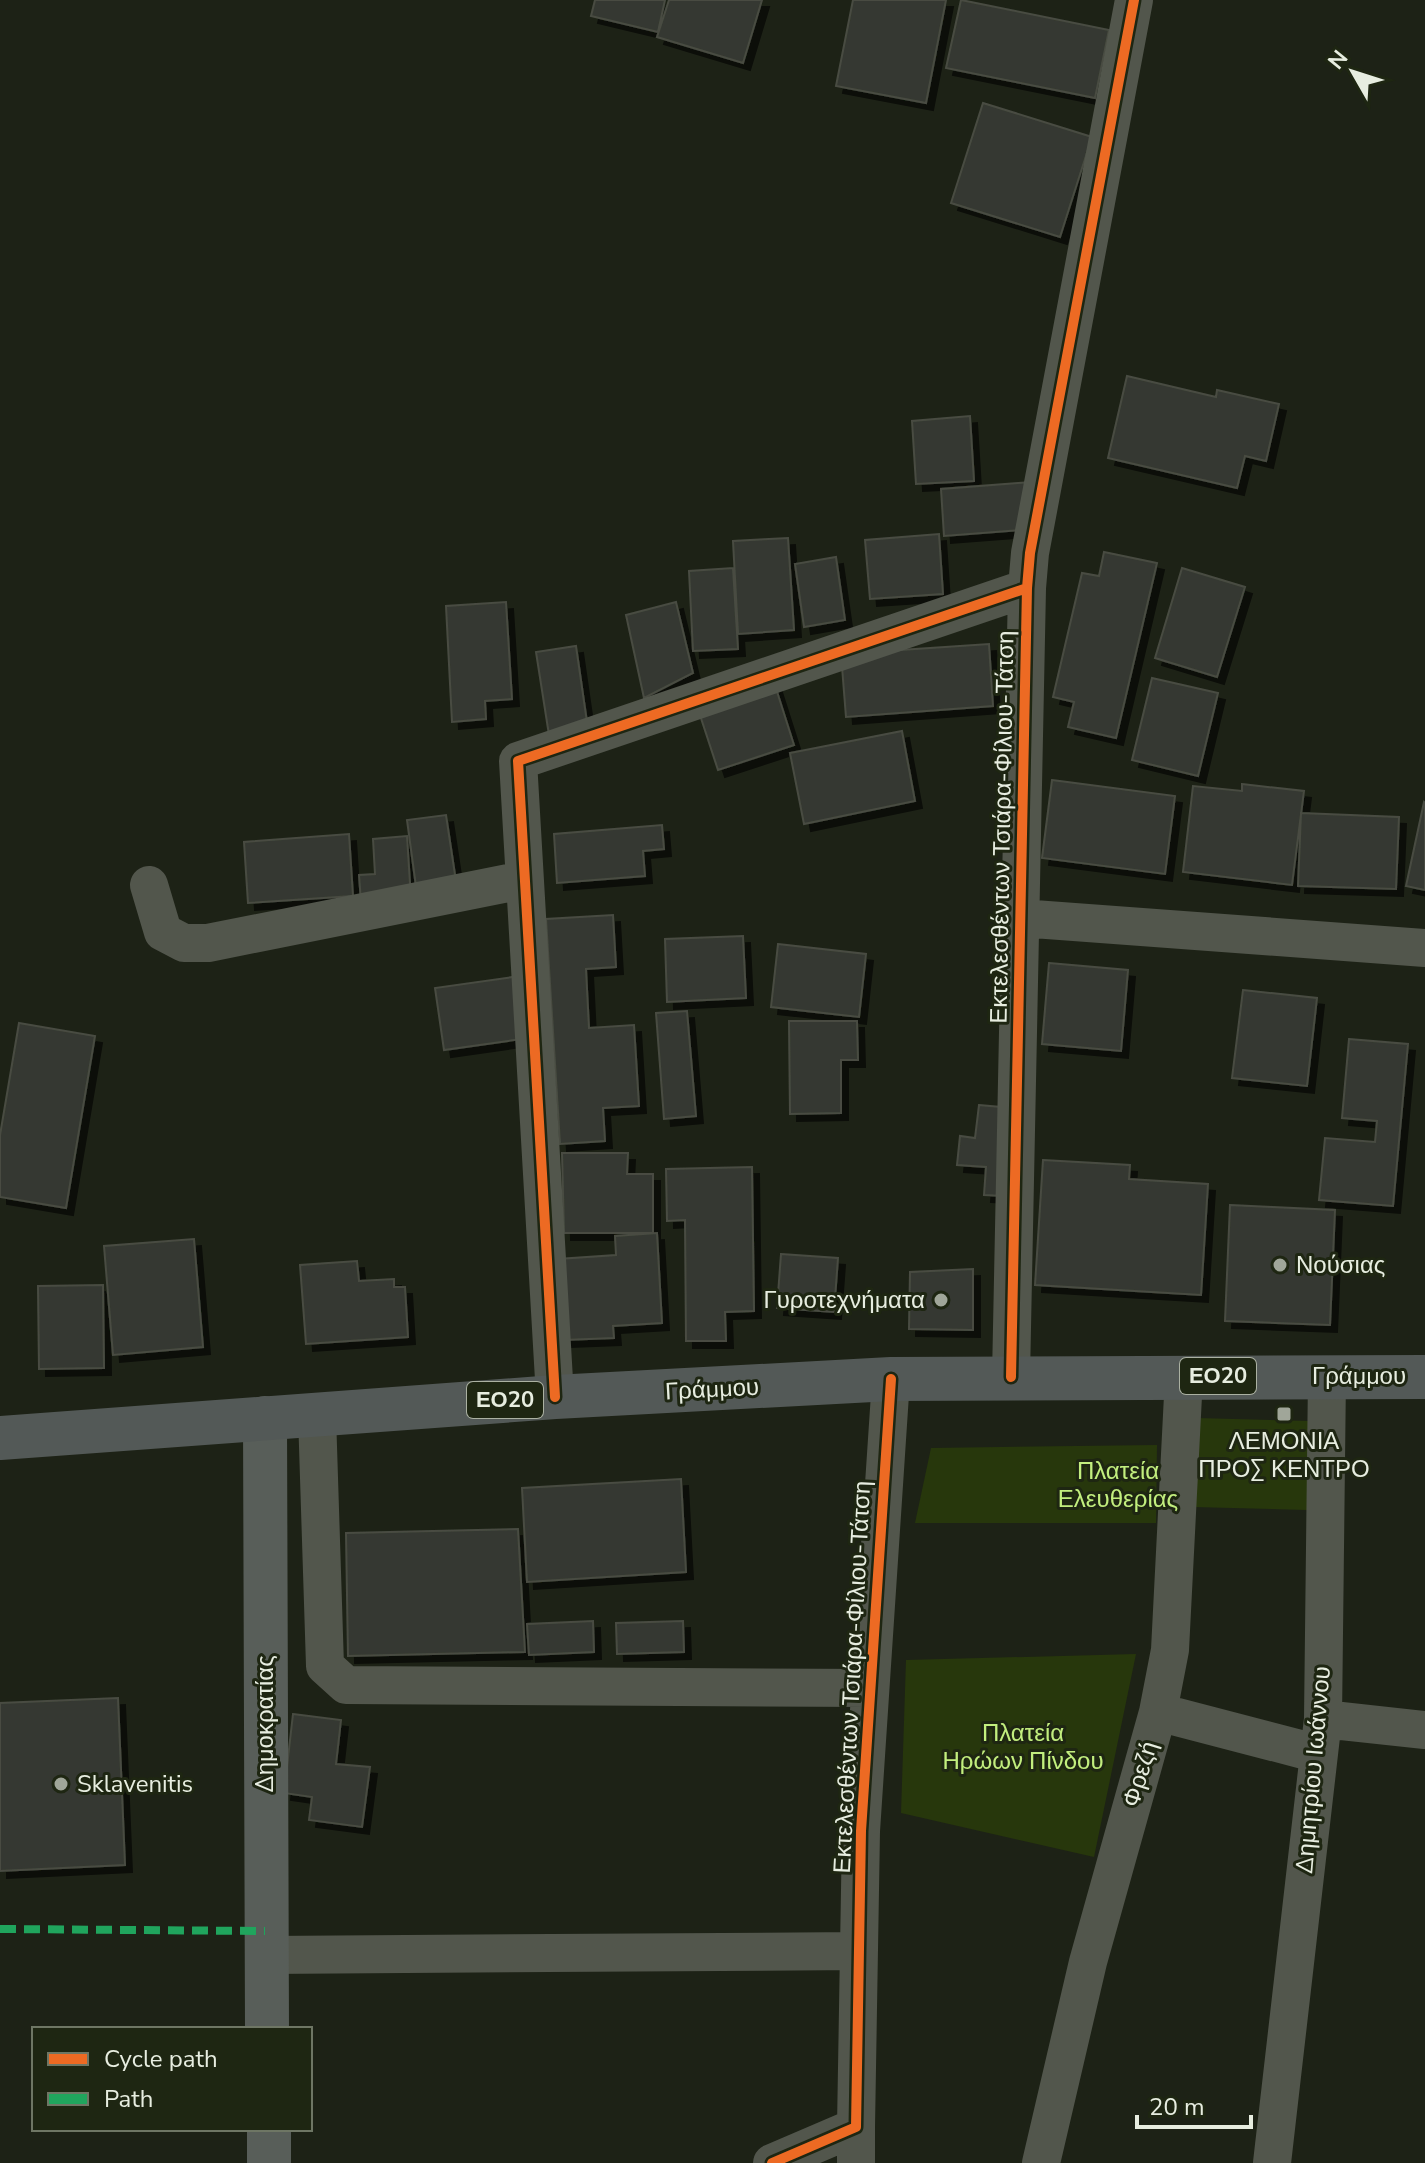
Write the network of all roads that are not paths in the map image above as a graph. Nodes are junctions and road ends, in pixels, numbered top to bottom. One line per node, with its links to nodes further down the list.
1 (1134, 0): 2 (street, Εκτελεσθέντων Τσιάρα-Φίλιου-Τάτση)
2 (1027, 588): 3 (street); 5 (street, Εκτελεσθέντων Τσιάρα-Φίλιου-Τάτση)
3 (523, 880): 4 (street); 12 (street)
4 (149, 885)
5 (1020, 918): 6 (street); 9 (street, Εκτελεσθέντων Τσιάρα-Φίλιου-Τάτση)
6 (1425, 948)
7 (1184, 1376): 8 (main road, Γράμμου / ΕΟ20); 9 (main road, Γράμμου / ΕΟ20); 17 (street, Φρεζή)
8 (1327, 1376): 10 (main road, Γράμμου / ΕΟ20); 19 (street, Δημητρίου Ιωάννου)
9 (1011, 1377): 11 (main road, Γράμμου / ΕΟ20)
10 (1425, 1377)
11 (891, 1379): 12 (main road, Γράμμου / ΕΟ20); 16 (street, Εκτελεσθέντων Τσιάρα-Φίλιου-Τάτση)
12 (555, 1397): 13 (main road, Γράμμου / ΕΟ20)
13 (317, 1415): 14 (main road, Γράμμου / ΕΟ20); 16 (street)
14 (265, 1418): 15 (main road, Γράμμου / ΕΟ20); 21 (street, Δημοκρατίας)
15 (0, 1438)
16 (869, 1688): 20 (street, Εκτελεσθέντων Τσιάρα-Φίλιου-Τάτση)
17 (1158, 1712): 19 (street); 27 (street, Φρεζή)
18 (1425, 1730): 19 (street)
19 (1321, 1736): 28 (street, Δημητρίου Ιωάννου)
20 (859, 1951): 21 (street); 24 (street, Εκτελεσθέντων Τσιάρα-Φίλιου-Τάτση)
21 (266, 1955): 22 (street, Δημοκρατίας)
22 (267, 2027)
23 (269, 2131): 25 (street)
24 (856, 2145): 26 (street, Εκτελεσθέντων Τσιάρα-Φίλιου-Τάτση)
25 (269, 2163)
26 (772, 2163)
27 (1041, 2163)
28 (1272, 2163)

